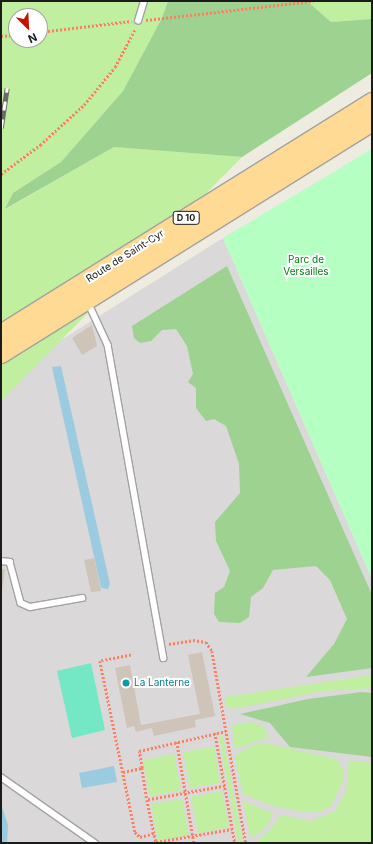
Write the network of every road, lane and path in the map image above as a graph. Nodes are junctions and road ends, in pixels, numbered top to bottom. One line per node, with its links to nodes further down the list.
1 (144, 1): 3 (lane)
2 (314, 1): 3 (path)
3 (138, 21): 4 (path); 7 (path)
4 (48, 31)
5 (372, 102): 9 (main road, Route de Saint-Cyr / D 10)
6 (372, 122): 8 (main road, Route de Saint-Cyr / D 10)
7 (1, 174)
8 (87, 300): 10 (main road, Route de Saint-Cyr / D 10); 13 (lane)
9 (1, 334)
10 (1, 354)
11 (1, 561): 12 (lane)
12 (82, 598)
13 (161, 645): 15 (lane); 16 (path)
14 (131, 655): 20 (path)
15 (164, 658)
16 (226, 731): 17 (path); 31 (path)
17 (215, 733): 18 (path); 22 (path)
18 (177, 742): 19 (path); 23 (path)
19 (142, 768): 20 (path); 24 (path)
20 (124, 772): 26 (path)
21 (1, 777): 28 (lane)
22 (225, 786): 23 (path); 25 (path)
23 (186, 794): 24 (path); 27 (path)
24 (147, 800): 26 (path)
25 (232, 829): 27 (path); 30 (path)
26 (154, 834): 27 (path)
27 (193, 836): 29 (path)
28 (95, 843)
29 (194, 843)
30 (235, 843)
31 (246, 843)

